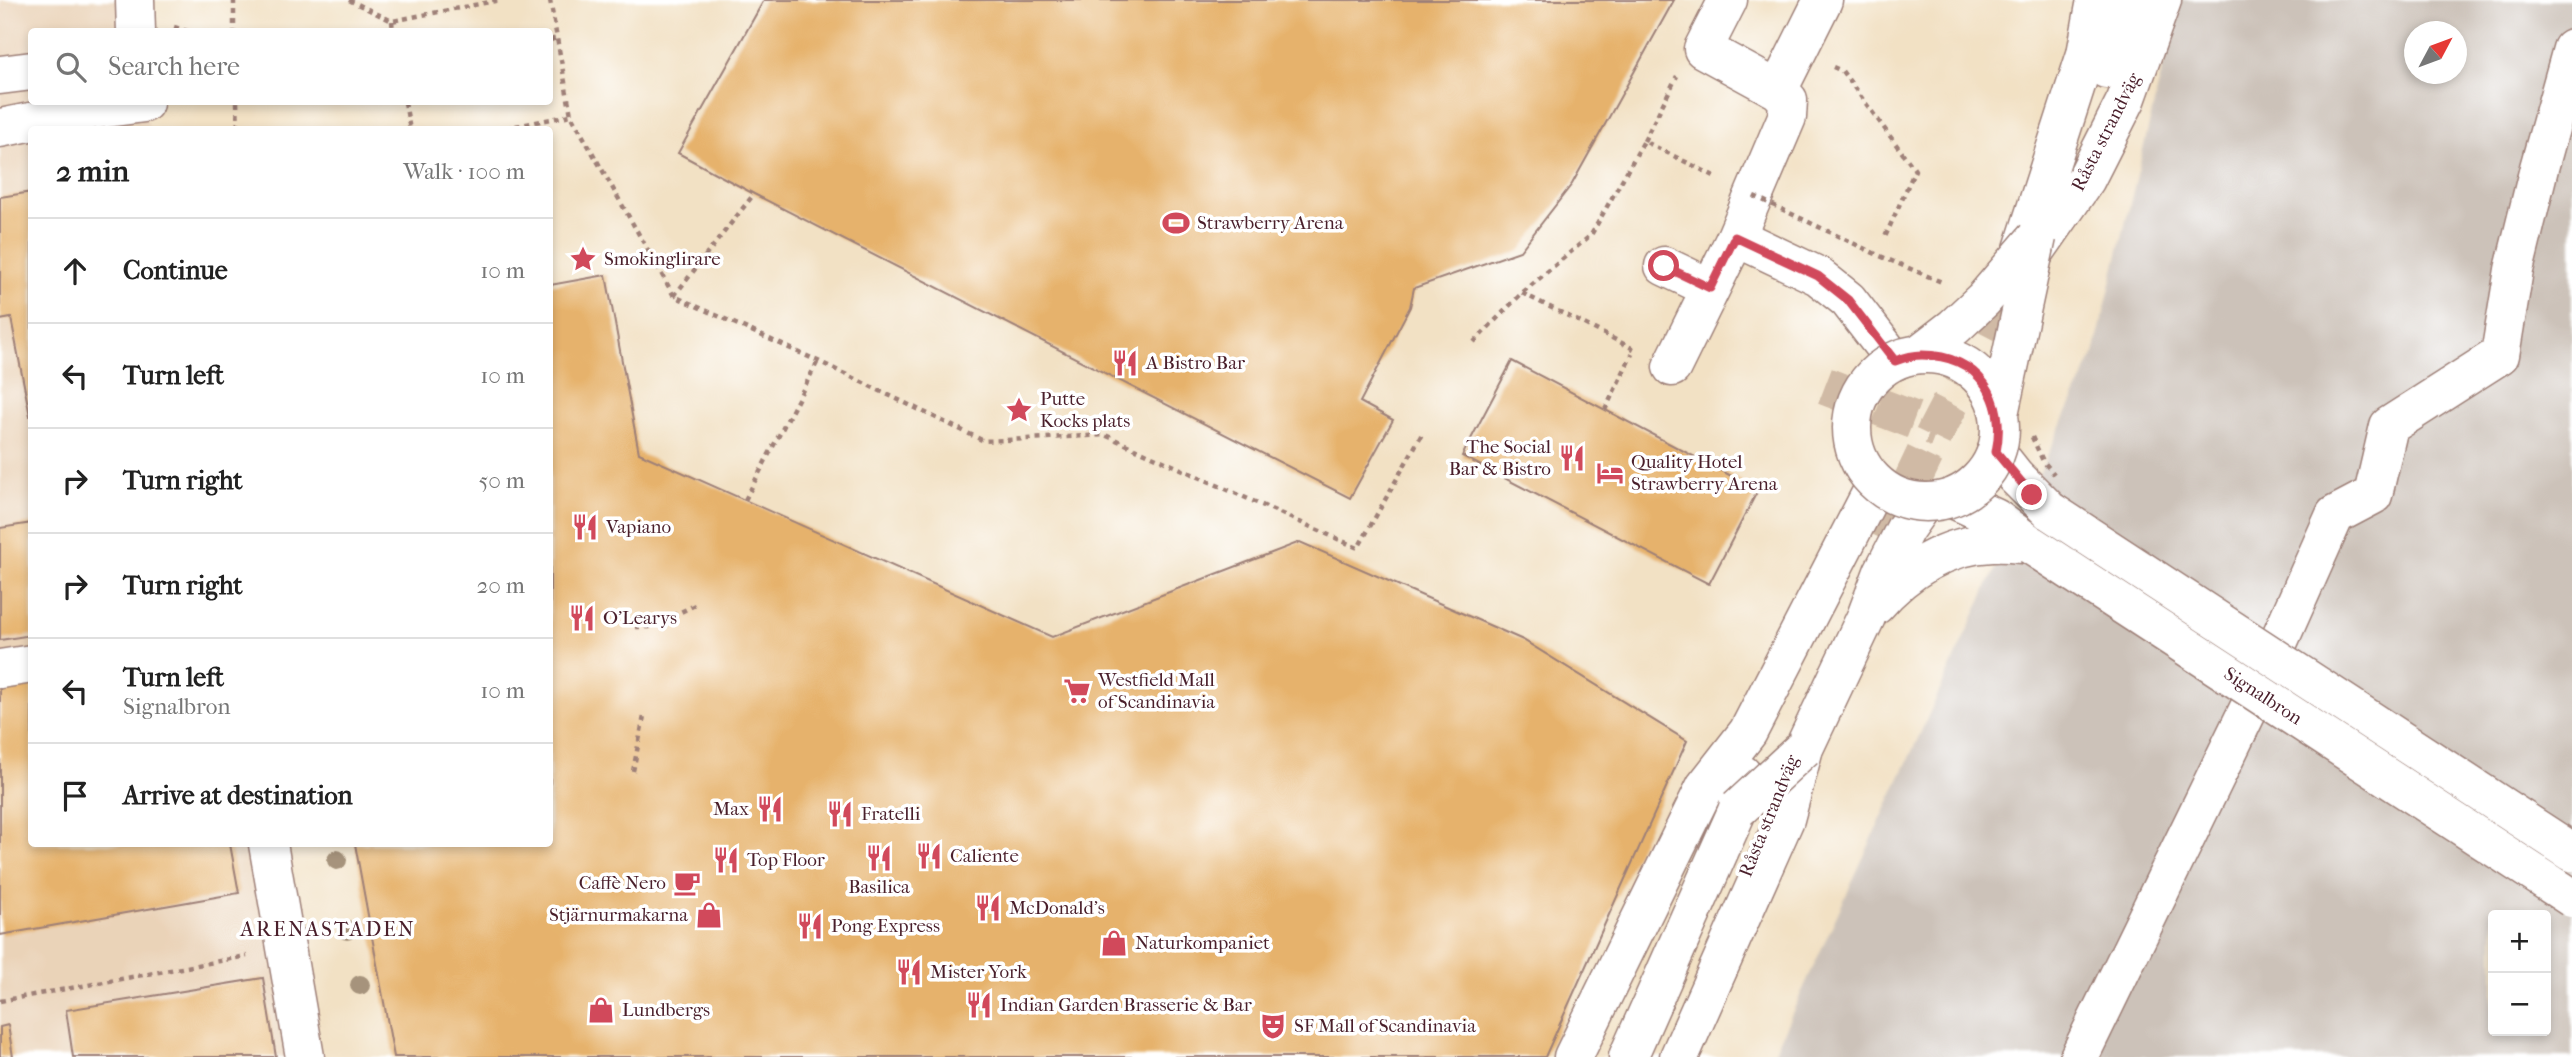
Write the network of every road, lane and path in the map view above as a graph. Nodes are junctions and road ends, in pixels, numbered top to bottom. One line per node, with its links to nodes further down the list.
1 (135, 0): 12 (street)
2 (234, 0): 13 (path)
3 (349, 0): 11 (path)
4 (500, 0): 11 (path)
5 (550, 0): 15 (path)
6 (1728, 0): 21 (street)
7 (1823, 0): 21 (street)
8 (2096, 0): 10 (street, Råsta strandväg)
9 (2126, 0): 35 (street, Råsta strandväg)
10 (2162, 0)
11 (391, 21): 14 (path)
12 (136, 28)
13 (234, 28)
14 (392, 28)
15 (557, 38): 16 (path); 26 (path)
16 (553, 39)
17 (2572, 49): 74 (street)
18 (1842, 71): 34 (path)
19 (28, 72): 20 (street)
20 (0, 75)
21 (1778, 90): 31 (street)
22 (237, 105): 27 (path)
23 (406, 105): 28 (path)
24 (79, 106): 25 (street); 30 (street)
25 (146, 111)
26 (571, 115): 29 (path); 39 (path)
27 (238, 126)
28 (409, 126)
29 (516, 126)
30 (0, 128)
31 (1742, 190): 33 (street); 38 (path)
32 (754, 194): 39 (path)
33 (1735, 237): 37 (street); 42 (street)
34 (1885, 237)
35 (2037, 237): 42 (street, Råsta strandväg, bridge); 46 (street, Råsta strandväg, bridge)
36 (1664, 266): 37 (street)
37 (1710, 288): 44 (street)
38 (1522, 293): 40 (path); 41 (path)
39 (674, 296): 43 (path)
40 (1474, 342)
41 (1635, 349): 44 (path); 45 (path)
42 (1907, 358): 46 (street, bridge); 49 (street, bridge)
43 (818, 361): 47 (path); 50 (path)
44 (1672, 367)
45 (1605, 410)
46 (1998, 414): 48 (street, bridge)
47 (1422, 435)
48 (1996, 452): 51 (street, bridge); 65 (street, Signalbron, bridge)
49 (1877, 484): 51 (street, bridge); 60 (street)
50 (746, 500)
51 (1938, 500): 52 (street, Signalbron); 55 (street)
52 (2031, 545): 55 (street); 66 (street, Signalbron, bridge)
53 (1869, 573): 72 (street, Råsta strandväg)
54 (699, 603): 56 (path)
55 (1866, 617): 61 (street, Råsta strandväg)
56 (635, 626)
57 (28, 665): 58 (street)
58 (0, 669)
59 (644, 716): 62 (path)
60 (1748, 732): 63 (street); 70 (street)
61 (1804, 748): 63 (street, bridge); 73 (street, Råsta strandväg)
62 (633, 771)
63 (1738, 809): 71 (street)
64 (269, 847): 69 (street)
65 (2572, 852)
66 (2572, 898)
67 (260, 954): 68 (path)
68 (0, 1001)
69 (305, 1057)
70 (1573, 1057)
71 (1628, 1057)
72 (1662, 1057)
73 (1679, 1057)
74 (2079, 1057)

